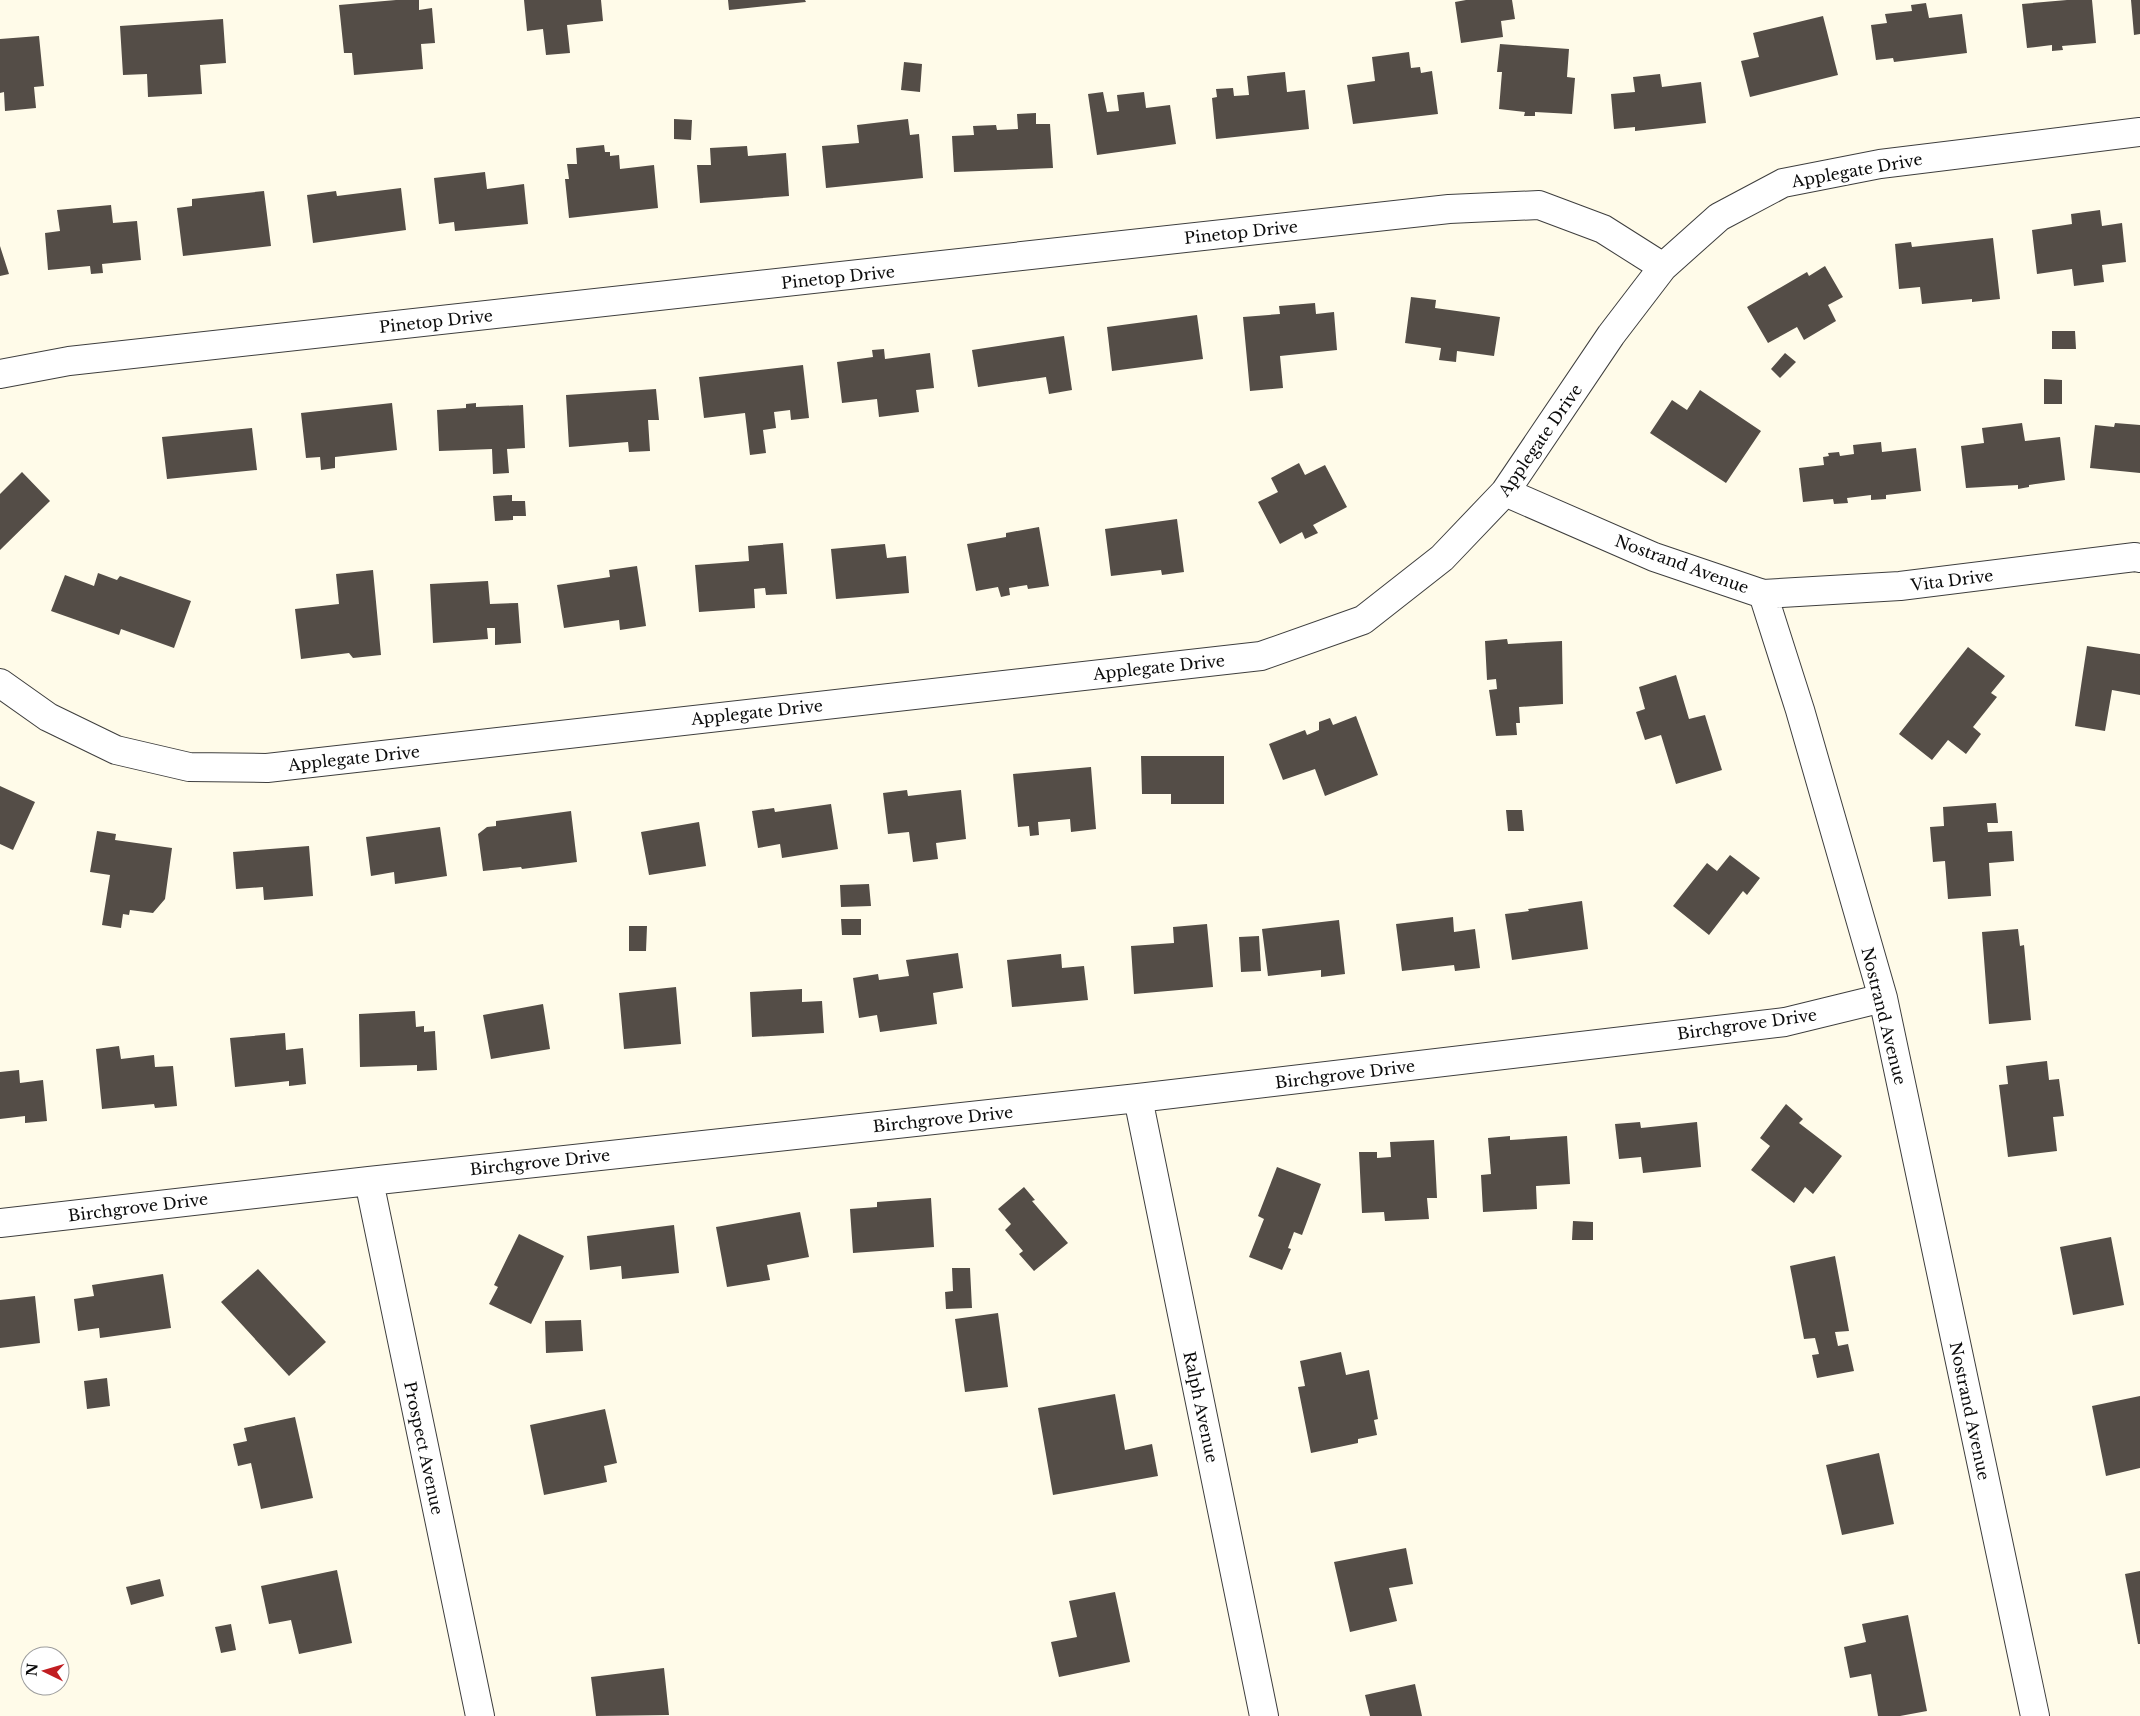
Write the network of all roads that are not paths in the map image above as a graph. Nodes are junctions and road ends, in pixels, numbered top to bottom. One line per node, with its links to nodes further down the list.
1 (2140, 132): 2 (street, Applegate Drive)
2 (1663, 267): 3 (street, Pinetop Drive); 4 (street, Applegate Drive)
3 (0, 374)
4 (1505, 492): 6 (street, Nostrand Avenue); 7 (street, Applegate Drive)
5 (2140, 558): 6 (street, Vita Drive)
6 (1763, 594): 8 (street, Nostrand Avenue)
7 (0, 683)
8 (1883, 998): 9 (street, Birchgrove Drive); 14 (street, Nostrand Avenue)
9 (1138, 1098): 10 (street, Birchgrove Drive); 13 (street, Ralph Avenue)
10 (369, 1180): 11 (street, Birchgrove Drive); 12 (street, Prospect Avenue)
11 (0, 1223)
12 (480, 1716)
13 (1264, 1716)
14 (2035, 1716)

